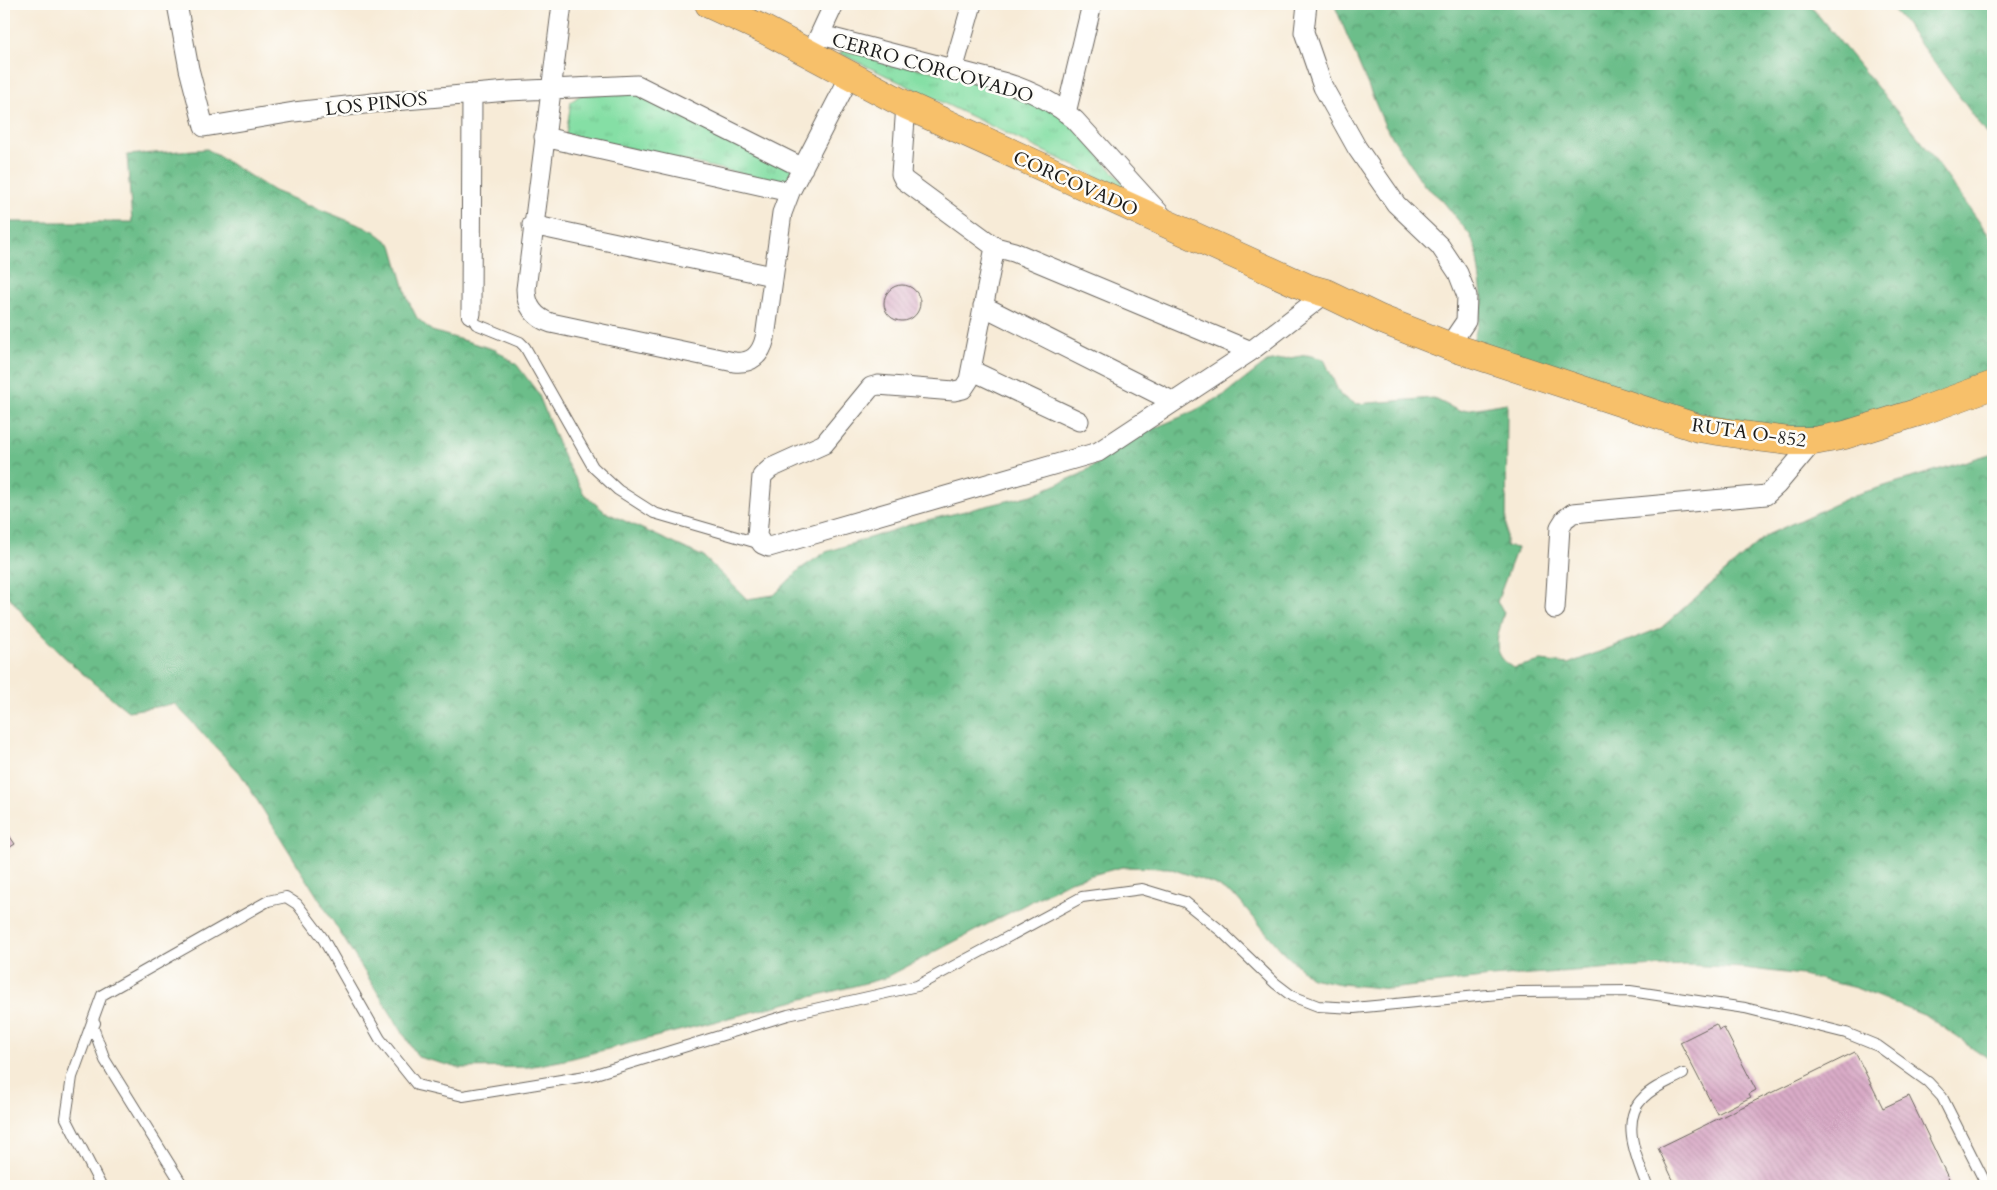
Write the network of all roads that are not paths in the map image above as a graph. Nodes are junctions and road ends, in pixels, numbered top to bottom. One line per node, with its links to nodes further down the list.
1 (177, 4): 12 (street, LOS PINOS)
2 (562, 4): 11 (street)
3 (710, 4): 8 (main road, CORCOVADO)
4 (834, 4): 8 (street)
5 (972, 4): 9 (street)
6 (1092, 4): 14 (street)
7 (1307, 4): 25 (street)
8 (815, 45): 9 (street, CERRO CORCOVADO); 10 (main road, CORCOVADO)
9 (953, 70): 14 (street, CERRO CORCOVADO)
10 (850, 76): 13 (main road, CORCOVADO); 16 (street)
11 (550, 91): 12 (street, LOS PINOS); 15 (street); 16 (street, LOS PINOS)
12 (472, 94): 24 (street)
13 (906, 105): 19 (main road, CORCOVADO); 20 (street)
14 (1066, 113): 19 (street, CERRO CORCOVADO)
15 (544, 137): 17 (street); 18 (street)
16 (803, 168): 17 (street)
17 (790, 192): 21 (street)
18 (532, 225): 21 (street); 21 (street)
19 (1170, 225): 22 (main road, CORCOVADO)
20 (995, 247): 23 (street); 26 (street)
21 (772, 276)
22 (1326, 293): 25 (main road, CORCOVADO); 26 (street)
23 (984, 306): 27 (street); 29 (street)
24 (471, 314): 32 (lane)
25 (1450, 346): 31 (main road, RUTA O-852)
26 (1251, 351): 29 (street)
27 (971, 370): 30 (street); 32 (street)
28 (1993, 385): 31 (main road, RUTA O-852)
29 (1174, 402): 32 (street)
30 (1079, 422)
31 (1814, 441): 33 (street)
32 (762, 544)
33 (1555, 609)
34 (102, 995): 36 (lane); 37 (lane); 39 (lane)
35 (1683, 1074): 38 (lane)
36 (101, 1186)
37 (183, 1186)
38 (1647, 1186)
39 (1987, 1186)

